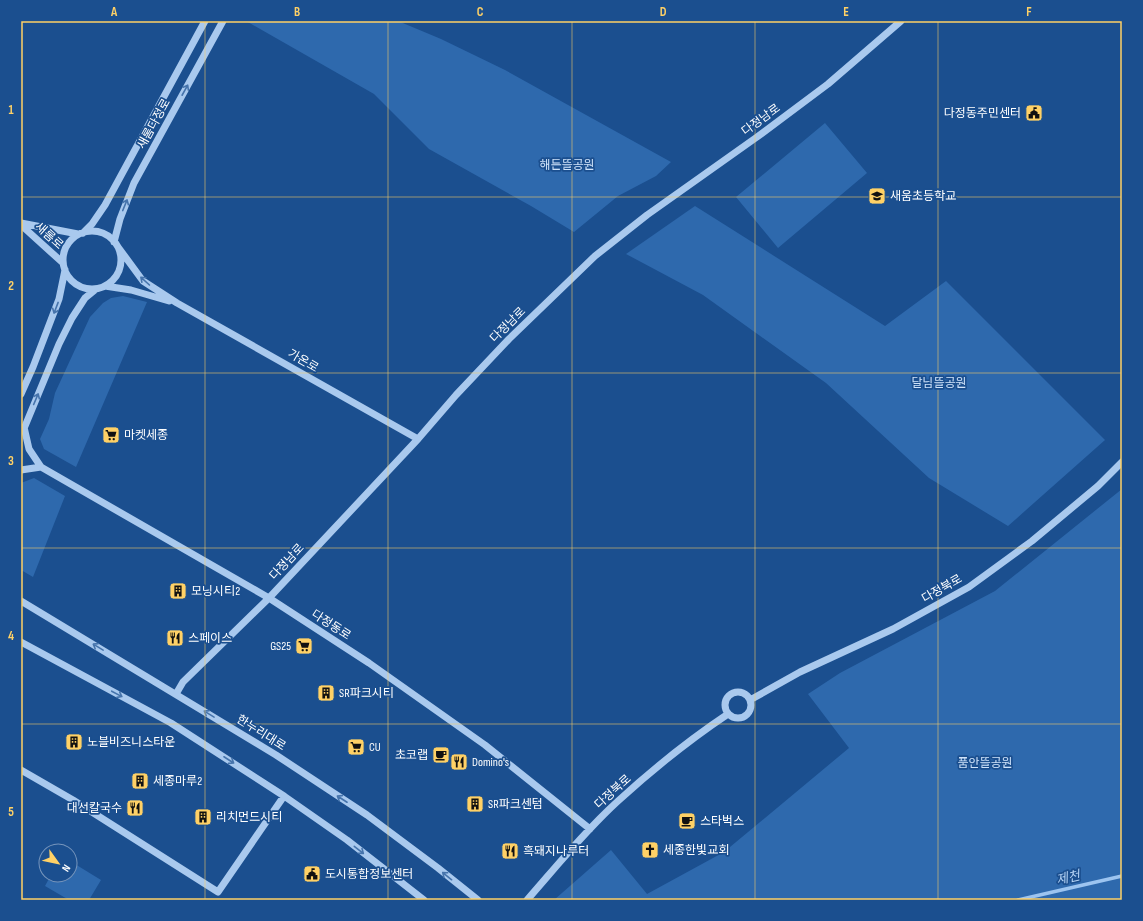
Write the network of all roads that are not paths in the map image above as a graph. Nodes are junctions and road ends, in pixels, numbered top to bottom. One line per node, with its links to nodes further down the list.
1 (205, 21): 5 (street, 새롬다정로)
2 (223, 21): 6 (street, 새롬다정로, one-way to 2)
3 (901, 21): 14 (street, 다정남로)
4 (21, 224): 5 (street); 7 (street, 새롬로)
5 (81, 234): 6 (street); 7 (street)
6 (116, 245): 8 (street); 10 (street, one-way to 6)
7 (64, 267): 9 (street); 11 (street, one-way to 11)
8 (105, 286): 9 (street); 10 (street)
9 (96, 289): 12 (street, one-way to 9)
10 (177, 303): 14 (street, 가온로)
11 (21, 394)
12 (24, 427): 13 (street); 16 (street)
13 (21, 435)
14 (418, 439): 18 (street, 다정남로)
15 (1122, 462): 22 (street, 다정북로)
16 (41, 467): 17 (street); 18 (street, 다정동로)
17 (21, 470)
18 (269, 598): 21 (street, 다정남로); 26 (street, 다정동로)
19 (21, 601): 21 (street, 한누리대로, one-way to 19)
20 (21, 642): 25 (street, one-way to 25)
21 (176, 694): 28 (street, 한누리대로, one-way to 21)
22 (750, 700): 23 (street); 23 (street)
23 (728, 714): 26 (street, 다정북로)
24 (21, 770): 25 (street)
25 (284, 796): 27 (street, one-way to 27)
26 (590, 829): 29 (street, 다정북로)
27 (424, 900)
28 (478, 900)
29 (527, 900)

